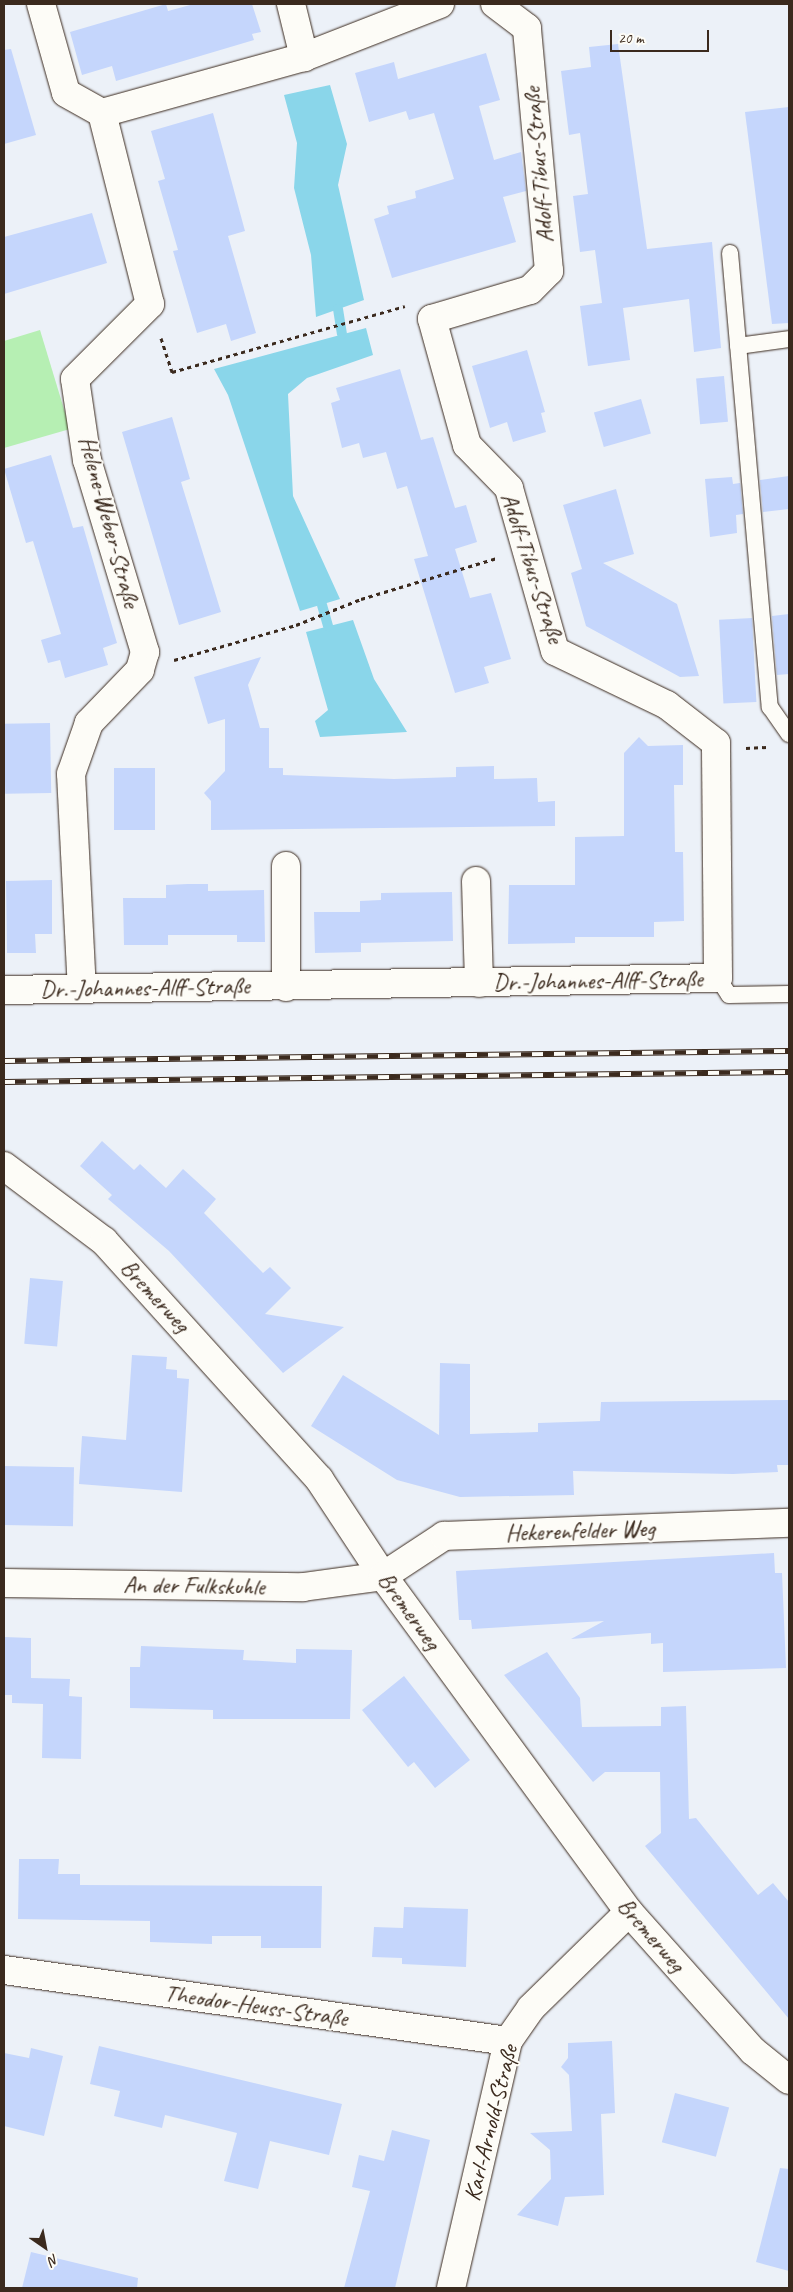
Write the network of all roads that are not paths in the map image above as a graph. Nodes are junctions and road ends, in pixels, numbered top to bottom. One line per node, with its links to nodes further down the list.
1 (41, 4): 6 (street)
2 (291, 4): 5 (street)
3 (436, 4): 5 (street)
4 (495, 4): 13 (street, Adolf-Tibus-Straße)
5 (304, 57): 6 (street)
6 (102, 113): 16 (street, Helene-Weber-Straße)
7 (730, 252): 9 (lane)
8 (789, 339): 9 (lane)
9 (738, 346): 10 (lane)
10 (789, 734)
11 (286, 866): 15 (street)
12 (476, 881): 14 (street, Dr.-Johannes-Alff-Straße)
13 (718, 978): 14 (street, Dr.-Johannes-Alff-Straße); 18 (lane)
14 (479, 983): 15 (street, Dr.-Johannes-Alff-Straße)
15 (286, 987): 16 (street, Dr.-Johannes-Alff-Straße)
16 (82, 988): 17 (street, Dr.-Johannes-Alff-Straße)
17 (4, 990)
18 (789, 994)
19 (4, 1166): 21 (street, Bremerweg)
20 (789, 1523): 21 (street, Hekerenfelder Weg)
21 (383, 1576): 22 (street, An der Fulkskuhle); 23 (street, Bremerweg)
22 (4, 1583)
23 (629, 1912): 25 (street, Karl-Arnold-Straße); 26 (street, Bremerweg)
24 (4, 1970): 25 (street, Theodor-Heuss-Straße)
25 (508, 2041): 27 (street, Karl-Arnold-Straße)
26 (789, 2080)
27 (451, 2288)

